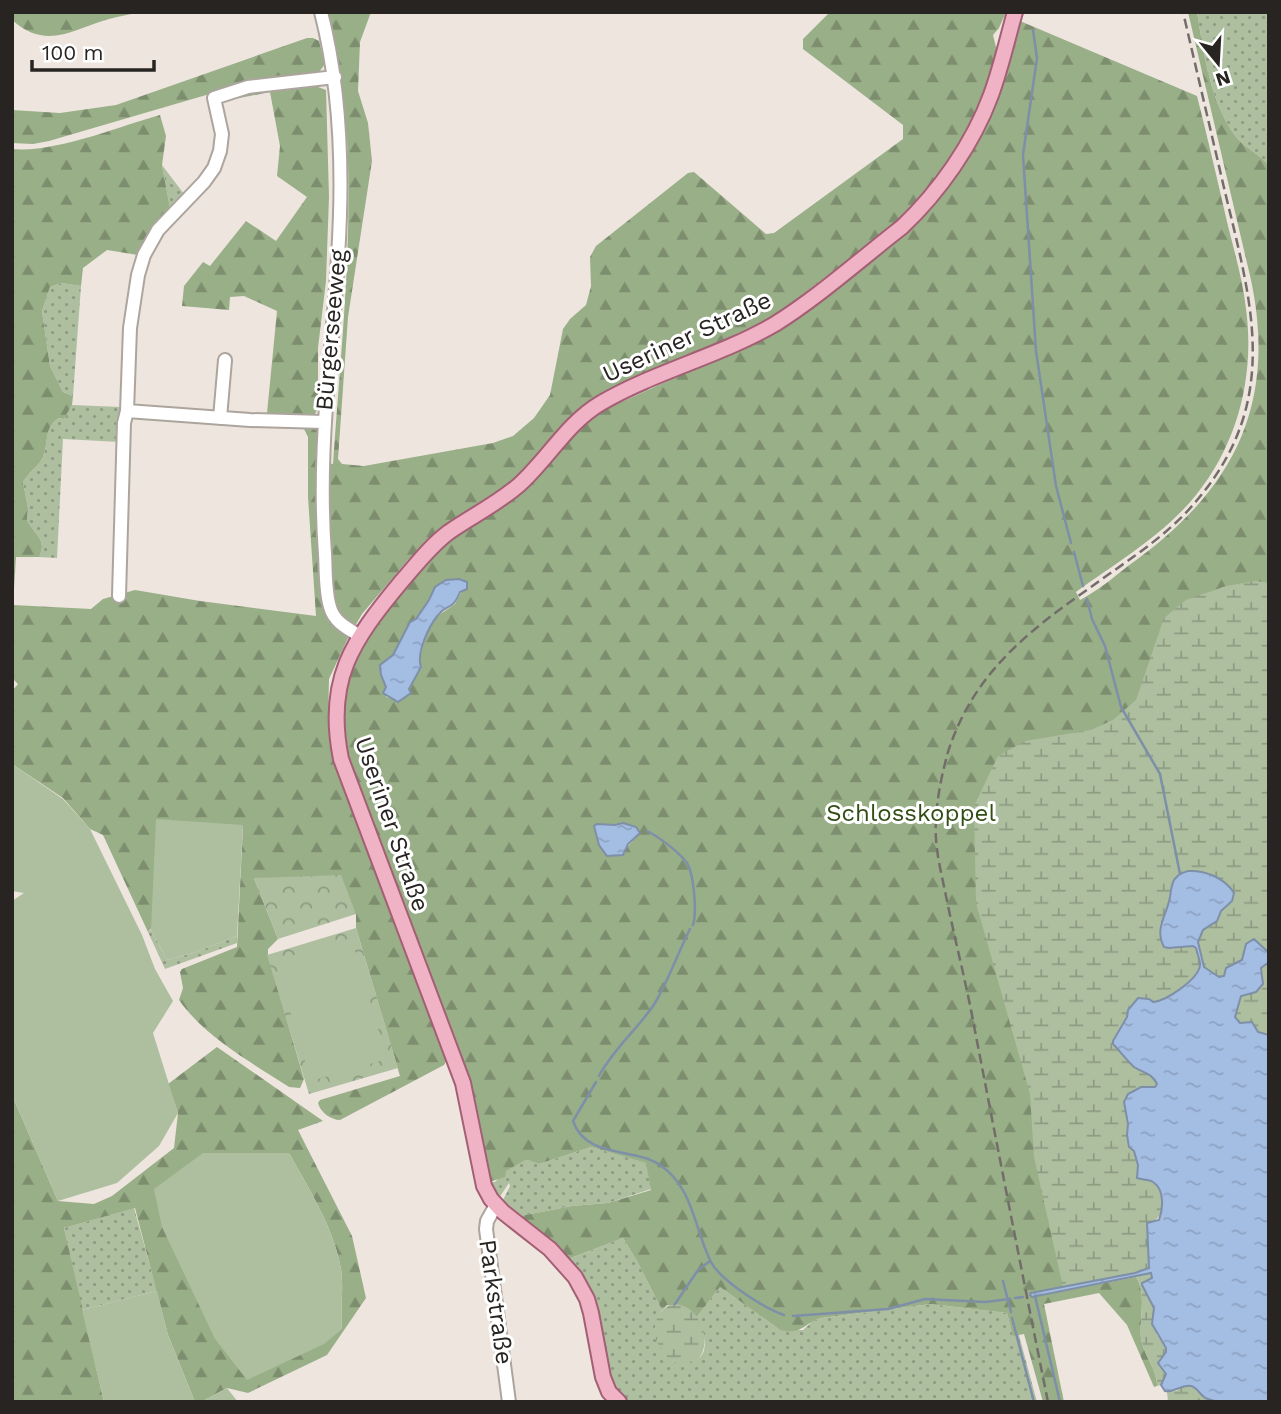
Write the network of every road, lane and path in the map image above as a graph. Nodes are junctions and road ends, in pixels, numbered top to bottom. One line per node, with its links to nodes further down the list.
1 (321, 12): 3 (street, Bürgerseeweg)
2 (1014, 12): 9 (main road, Useriner Straße)
3 (335, 77): 5 (street); 7 (street, Bürgerseeweg)
4 (225, 360): 6 (street)
5 (127, 411): 6 (street); 8 (street)
6 (220, 418): 7 (street)
7 (324, 422): 9 (street, Bürgerseeweg)
8 (119, 596)
9 (360, 636): 10 (main road, Useriner Straße)
10 (496, 1205): 11 (street, Parkstraße); 12 (main road, Useriner Straße)
11 (509, 1402)
12 (619, 1402)

